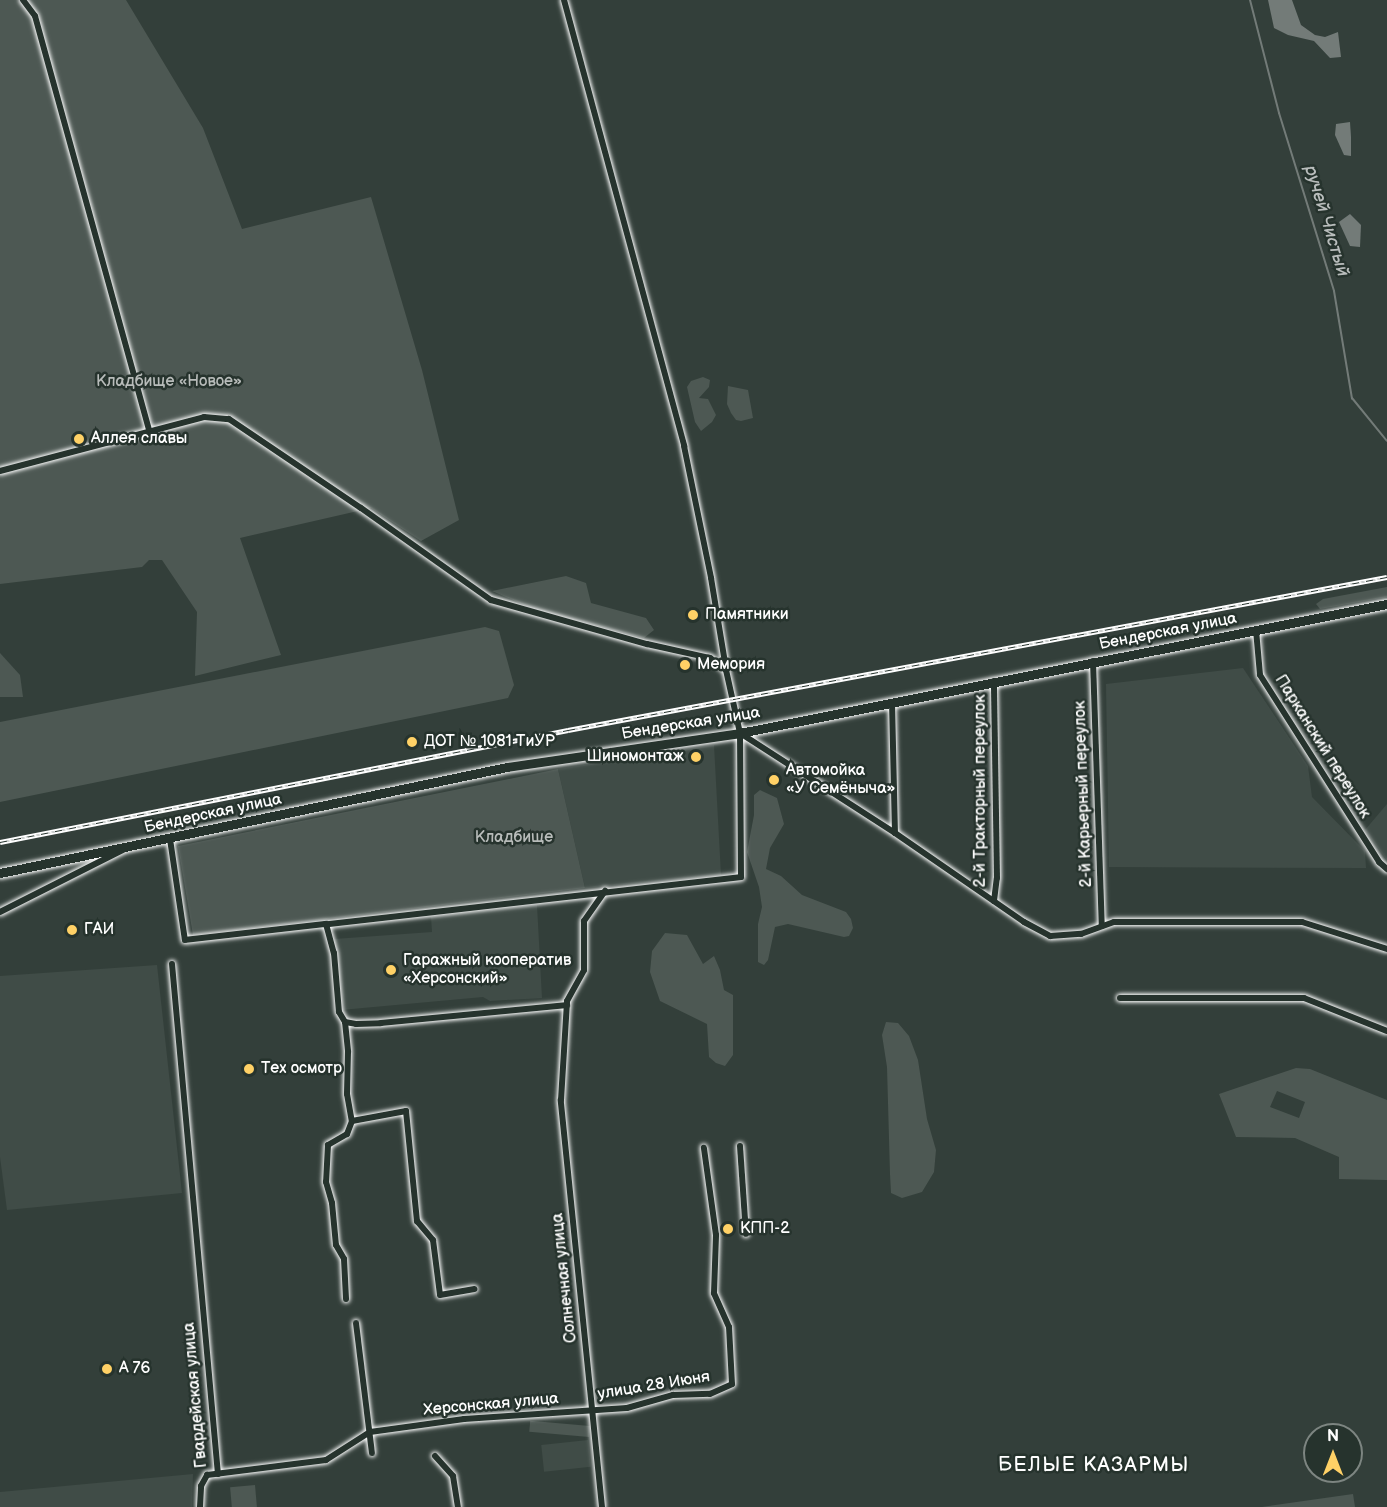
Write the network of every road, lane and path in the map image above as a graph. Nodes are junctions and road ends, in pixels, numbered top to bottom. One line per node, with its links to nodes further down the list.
1 (23, 0): 3 (street)
2 (564, 0): 8 (street)
3 (149, 431): 4 (street); 8 (street)
4 (0, 471)
5 (1387, 604): 6 (main road, Бендерская улица)
6 (1256, 630): 7 (main road, Бендерская улица); 15 (street, Парканский переулок)
7 (1093, 662): 9 (main road, Бендерская улица); 21 (street, 2-й Карьерный переулок)
8 (726, 670): 11 (street)
9 (994, 681): 10 (main road, Бендерская улица); 18 (street, 2-й Тракторный переулок)
10 (892, 702): 11 (main road, Бендерская улица); 12 (street)
11 (740, 733): 12 (street); 13 (main road, Бендерская улица); 17 (street)
12 (895, 833): 18 (street)
13 (170, 839): 14 (main road, Бендерская улица); 20 (street)
14 (131, 846): 16 (main road, Бендерская улица); 19 (street)
15 (1387, 869)
16 (0, 873)
17 (605, 891): 20 (street); 25 (street)
18 (994, 901): 21 (street)
19 (0, 912)
20 (327, 924): 26 (street)
21 (1102, 926): 22 (street)
22 (1387, 950)
23 (172, 964): 39 (street, Гвардейская улица)
24 (1120, 998): 27 (street)
25 (567, 1005): 26 (street); 35 (street, Солнечная улица)
26 (345, 1022): 28 (street)
27 (1387, 1031)
28 (352, 1121): 32 (street); 33 (street)
29 (740, 1146): 31 (street)
30 (704, 1148): 35 (street, улица 28 Июня)
31 (746, 1234)
32 (474, 1289)
33 (346, 1299)
34 (356, 1323): 36 (street)
35 (592, 1410): 36 (street, Херсонская улица); 42 (street, Солнечная улица)
36 (370, 1432): 37 (street); 39 (street)
37 (372, 1453)
38 (435, 1456): 41 (street)
39 (218, 1474): 40 (street, Гвардейская улица)
40 (200, 1507)
41 (458, 1507)
42 (602, 1507)

